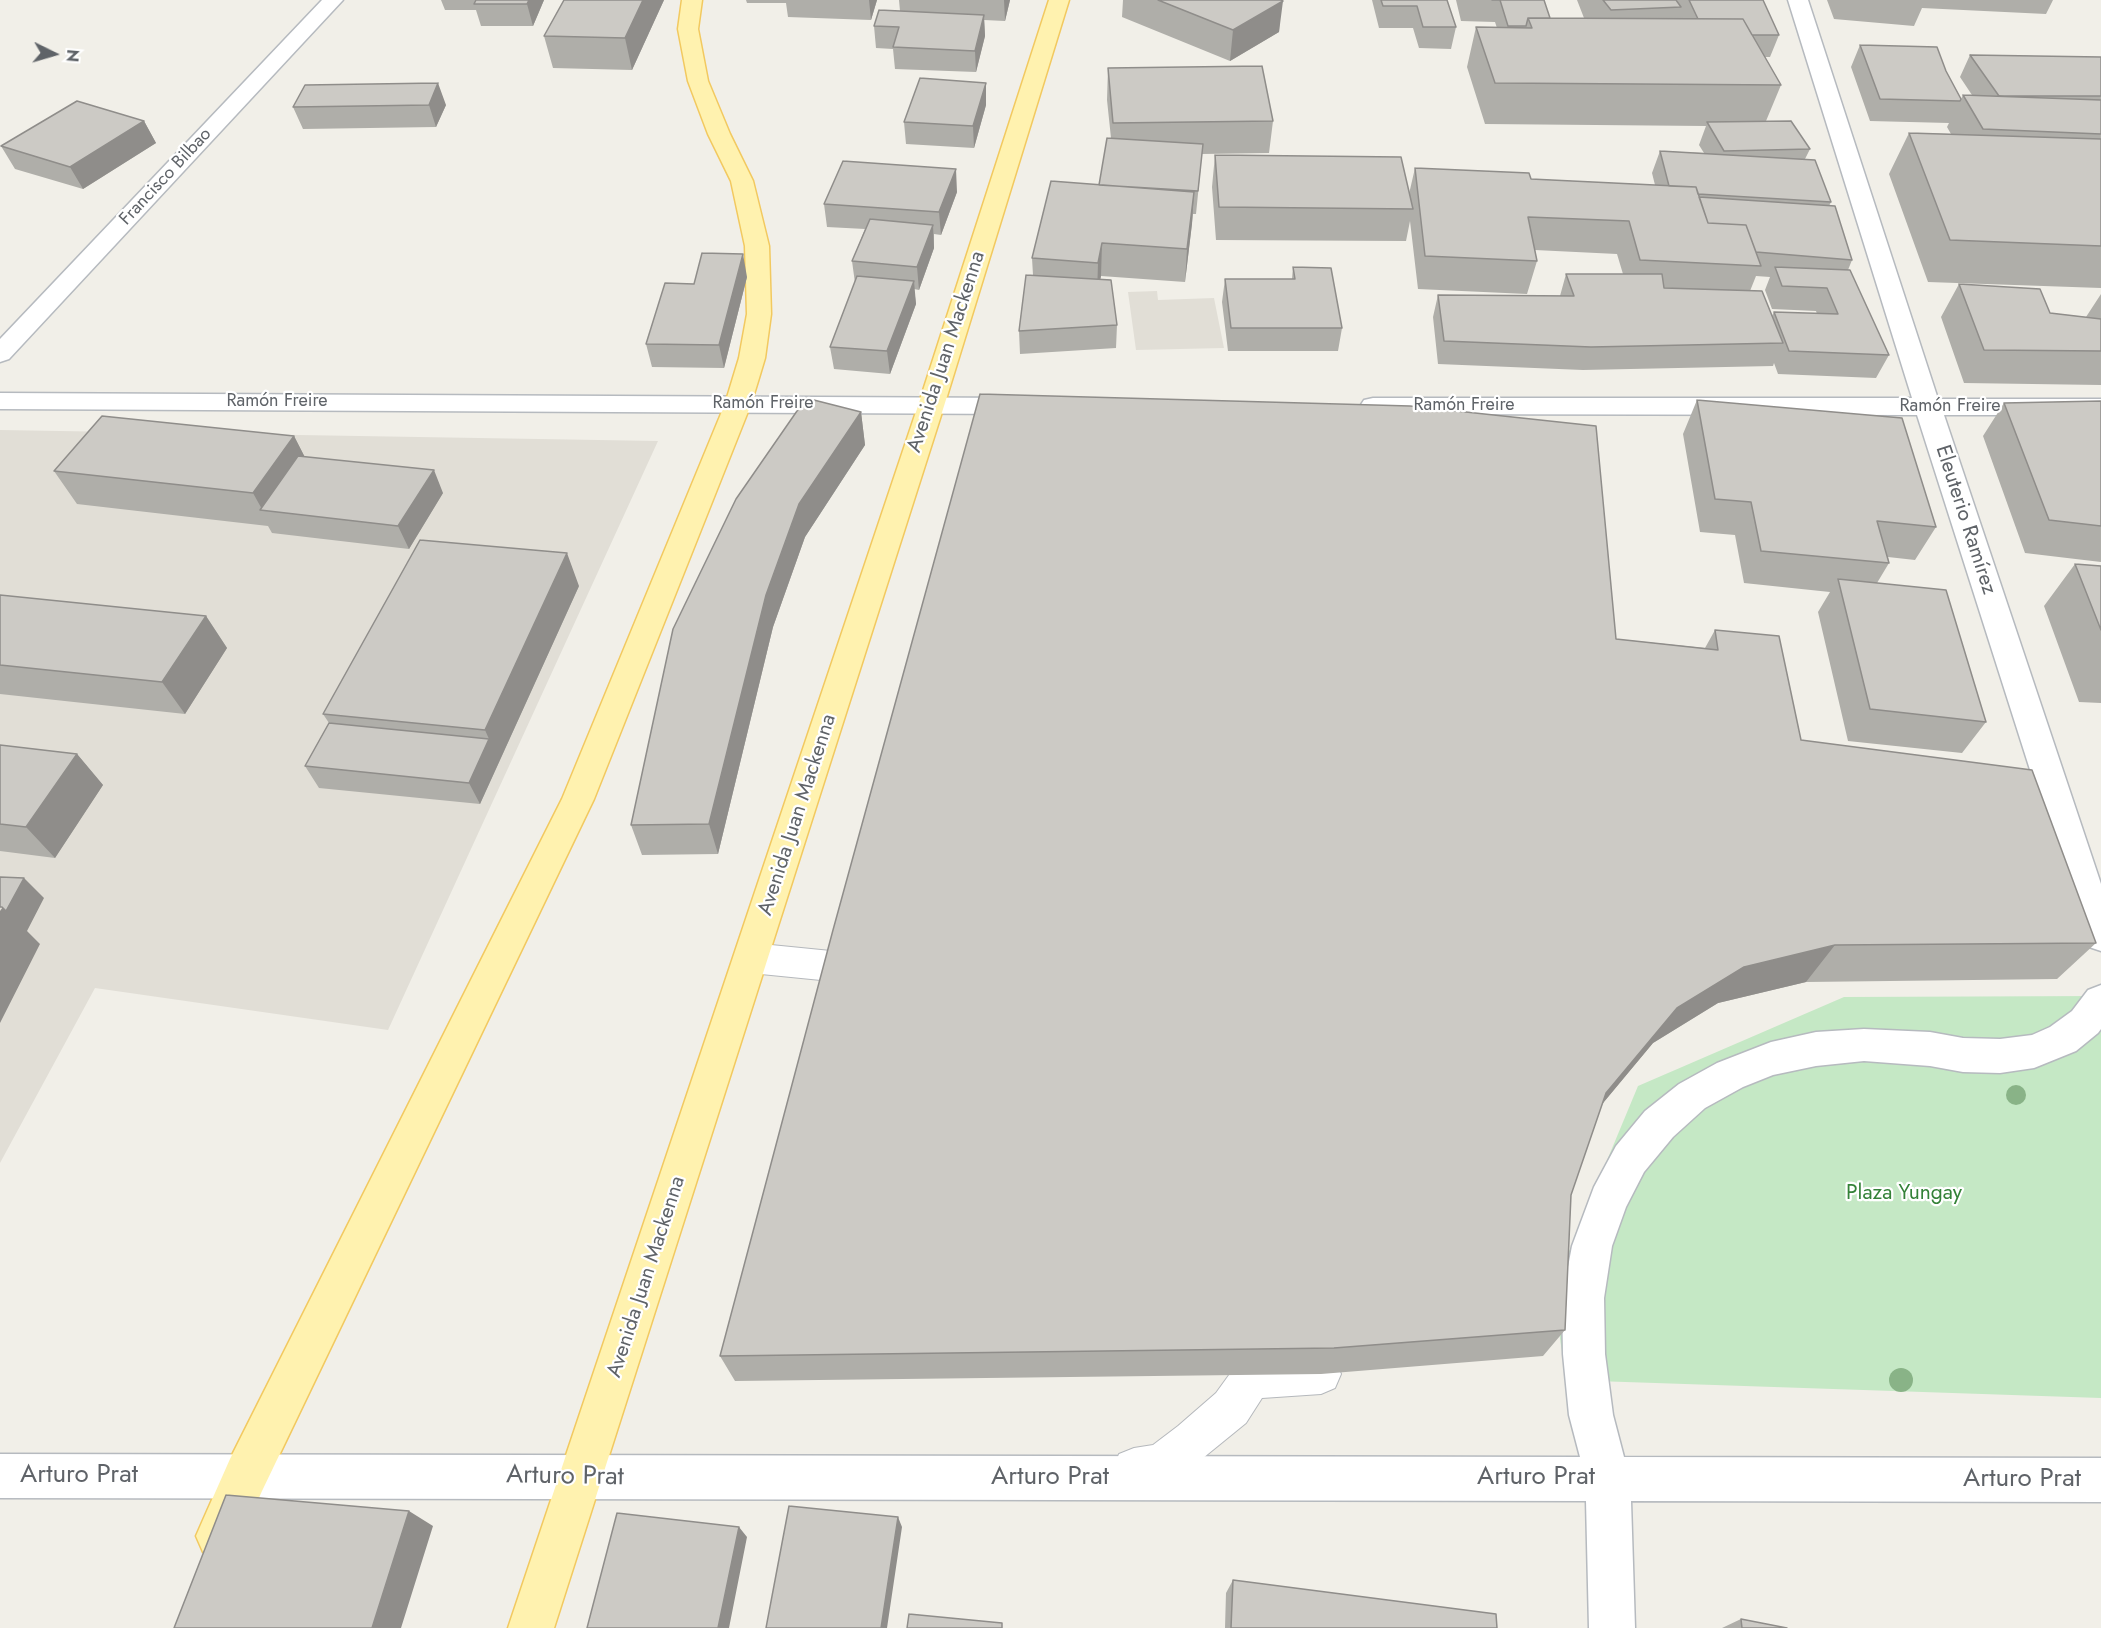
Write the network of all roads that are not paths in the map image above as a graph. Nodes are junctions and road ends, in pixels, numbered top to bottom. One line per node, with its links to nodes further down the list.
1 (333, 0): 5 (main road, Francisco Bilbao)
2 (692, 0): 7 (main road)
3 (1059, 0): 8 (main road, Avenida Juan Mackenna)
4 (1798, 0): 11 (main road, Eleuterio Ramírez)
5 (0, 354)
6 (0, 401): 7 (main road, Ramón Freire)
7 (738, 404): 8 (main road, Ramón Freire); 18 (main road)
8 (931, 406): 9 (main road, Ramón Freire); 14 (main road, Avenida Juan Mackenna)
9 (1044, 406)
10 (1354, 406): 11 (main road, Ramón Freire)
11 (1928, 407): 12 (main road, Ramón Freire); 13 (main road, Eleuterio Ramírez)
12 (2101, 407)
13 (2101, 936)
14 (751, 958): 15 (lane); 20 (main road, Avenida Juan Mackenna)
15 (841, 967)
16 (2101, 1001): 22 (main road)
17 (1321, 1374): 21 (lane)
18 (246, 1475): 19 (main road, Arturo Prat); 20 (main road, Arturo Prat); 24 (main road)
19 (0, 1476)
20 (581, 1478): 21 (main road, Arturo Prat); 25 (main road, Avenida Juan Mackenna)
21 (1073, 1478): 22 (main road, Arturo Prat)
22 (1608, 1478): 23 (main road, Arturo Prat); 26 (main road)
23 (2101, 1480)
24 (204, 1569)
25 (531, 1628)
26 (1612, 1628)

